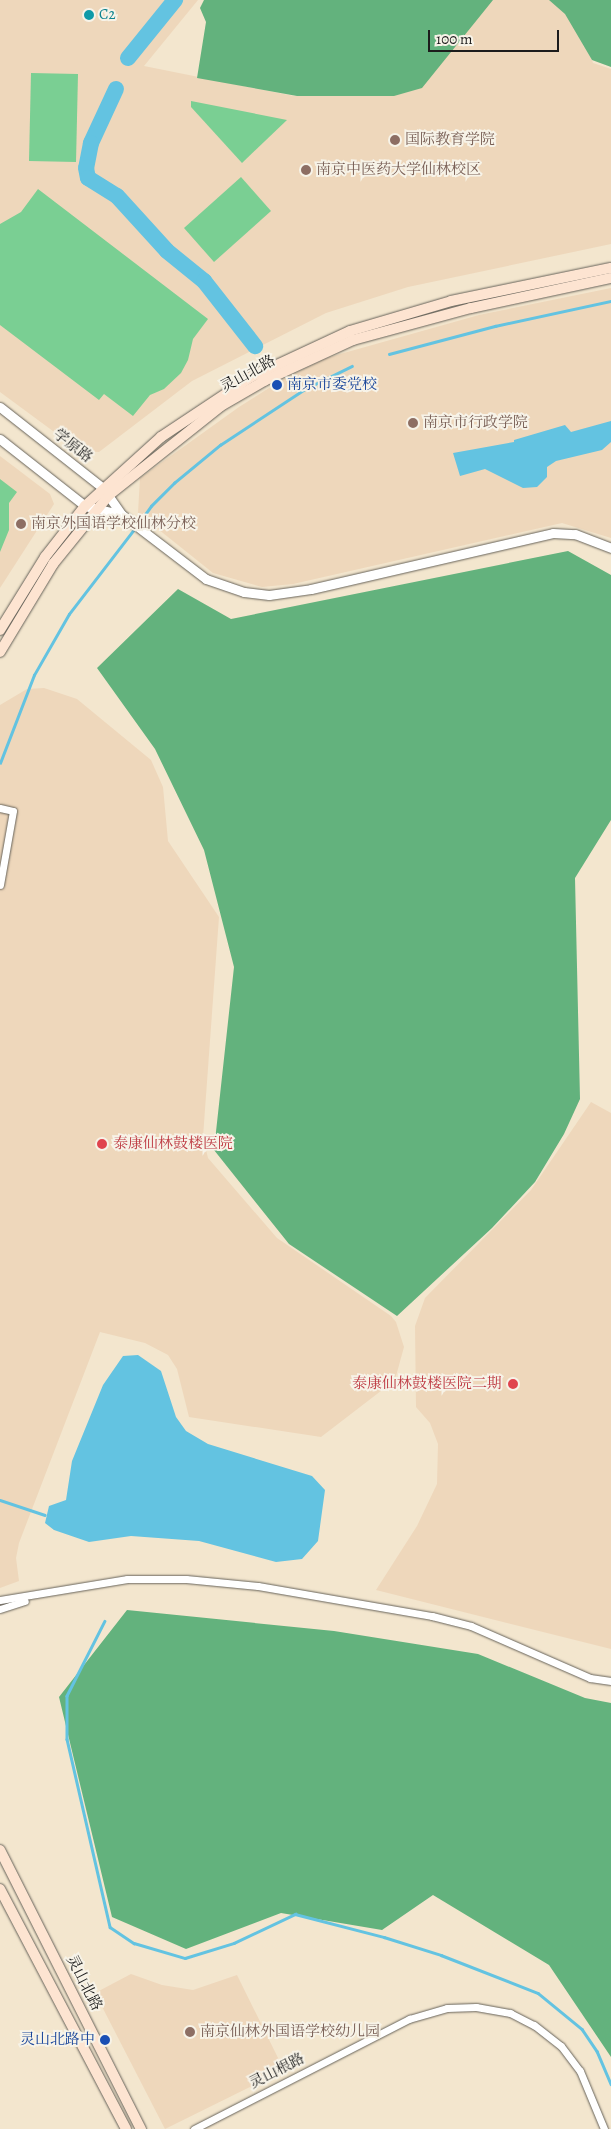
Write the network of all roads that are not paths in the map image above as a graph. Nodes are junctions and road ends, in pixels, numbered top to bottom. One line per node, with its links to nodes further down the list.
1 (611, 268): 5 (main road, 灵山北路)
2 (611, 278): 5 (main road, 灵山北路)
3 (0, 407): 5 (street, 学原路)
4 (0, 439): 6 (street, 学原路)
5 (106, 492): 6 (main road, 灵山北路); 7 (main road, 灵山北路); 8 (street, 学原路)
6 (85, 506): 7 (street, 学原路); 10 (main road, 灵山北路)
7 (97, 510): 8 (street, 学原路); 11 (main road, 灵山北路)
8 (122, 514): 9 (street, 学原路)
9 (611, 548)
10 (0, 630)
11 (0, 652)
12 (0, 808): 13 (street)
13 (0, 885)
14 (42, 1595): 15 (street); 16 (street); 17 (street)
15 (0, 1600)
16 (0, 1609)
17 (611, 1681)
18 (0, 1850): 21 (main road, 灵山北路)
19 (0, 1889): 20 (main road, 灵山北路)
20 (126, 2129)
21 (141, 2129)
22 (194, 2129): 23 (street, 灵山根路)
23 (604, 2129)

